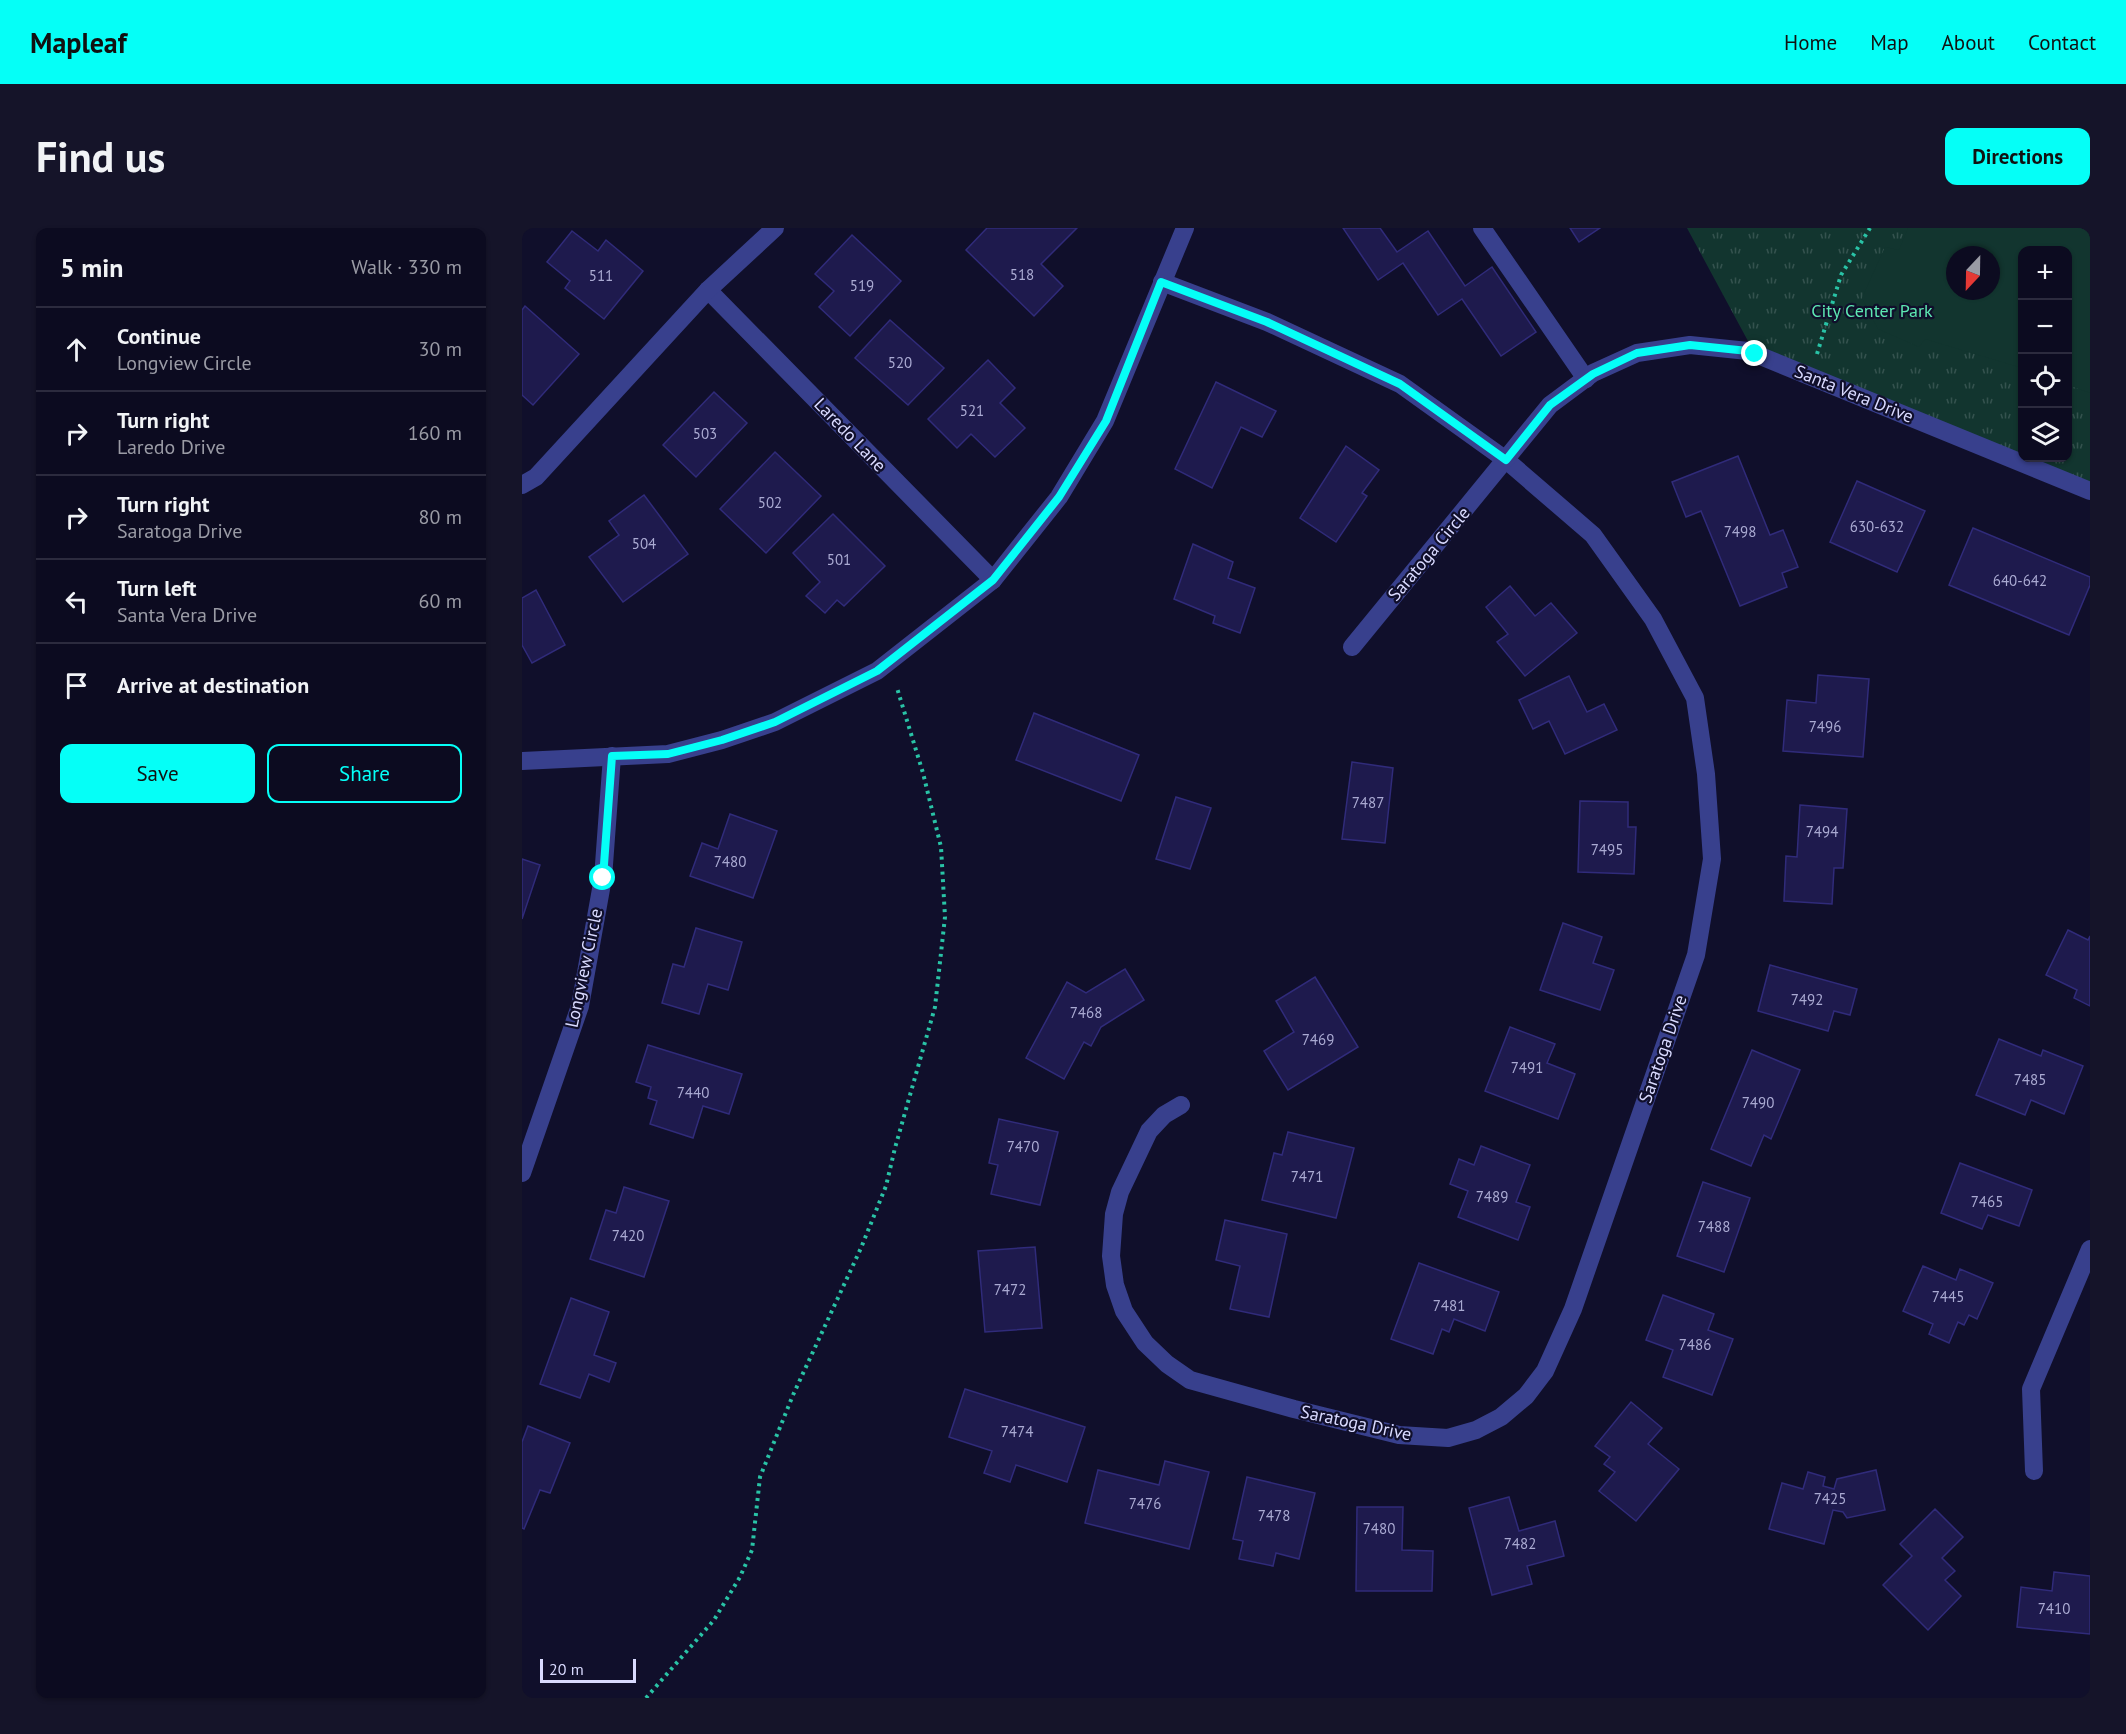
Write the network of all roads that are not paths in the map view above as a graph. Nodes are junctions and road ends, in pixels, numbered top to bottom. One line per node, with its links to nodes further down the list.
1 (775, 228): 5 (street)
2 (1185, 228): 4 (street)
3 (1482, 228): 6 (street)
4 (1161, 282): 7 (street, Saratoga Drive); 10 (street)
5 (708, 290): 8 (street); 10 (street, Laredo Lane)
6 (1586, 379): 7 (street, Santa Vera Drive); 9 (street, Santa Vera Drive)
7 (1506, 460): 11 (street, Saratoga Circle); 14 (street, Saratoga Drive)
8 (522, 485)
9 (2090, 490)
10 (993, 580): 12 (street)
11 (1352, 647)
12 (612, 756): 13 (street); 15 (street, Longview Circle)
13 (522, 760)
14 (1181, 1105)
15 (522, 1173)
16 (2090, 1249): 17 (street)
17 (2034, 1471)

